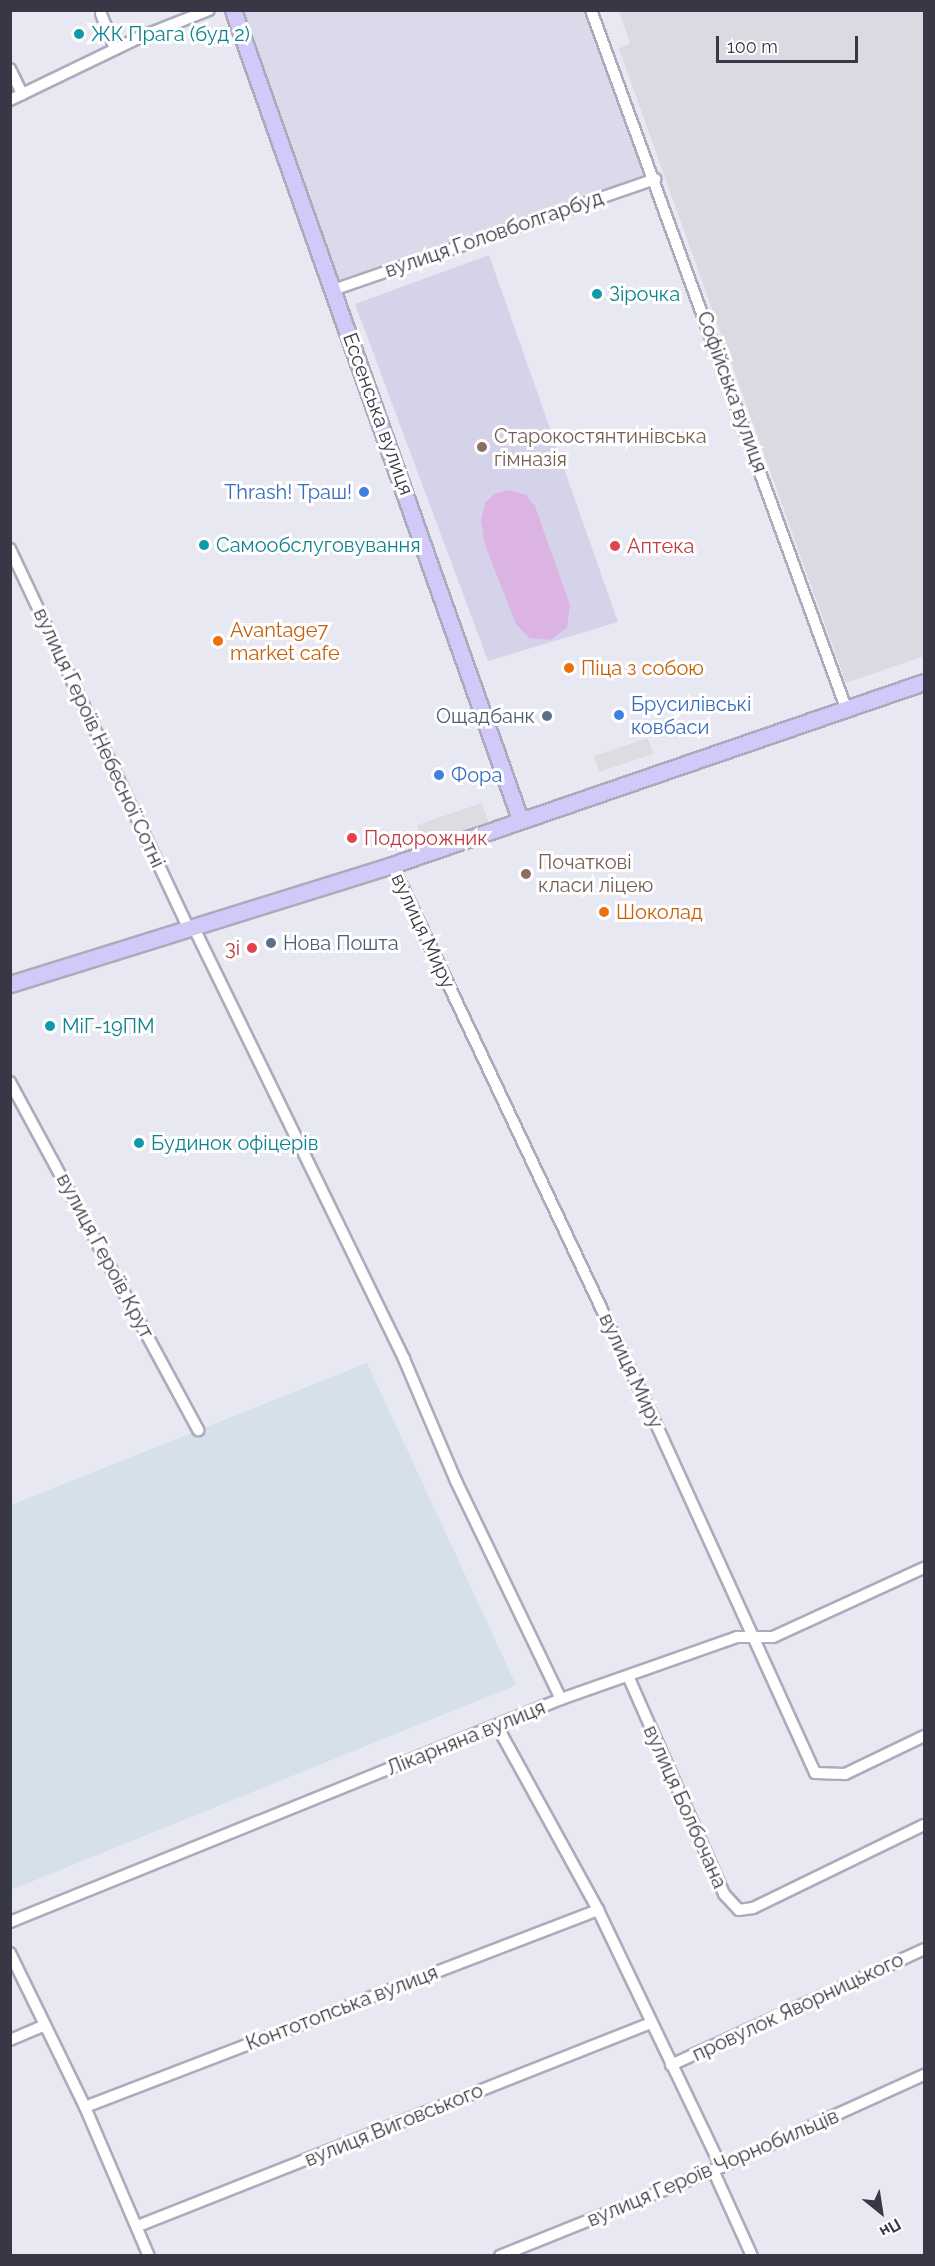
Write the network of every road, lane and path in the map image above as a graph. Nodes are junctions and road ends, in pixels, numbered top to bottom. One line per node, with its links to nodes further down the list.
1 (209, 10): 5 (street)
2 (233, 10): 10 (main road, Ессенська вулиця)
3 (591, 10): 9 (street, Софійська вулиця)
4 (101, 14): 5 (street)
5 (115, 49): 7 (street)
6 (10, 69): 7 (street)
7 (22, 94): 8 (street)
8 (10, 100)
9 (655, 179): 10 (street, вулиця Головболгарбуд); 13 (street, Софійська вулиця)
10 (333, 290): 14 (main road, Ессенська вулиця)
11 (10, 549): 16 (street, вулиця Героїв Небесної Сотні)
12 (924, 682): 13 (main road, вулиця Миру)
13 (846, 708): 14 (main road, вулиця Миру)
14 (520, 819): 15 (main road, вулиця Миру)
15 (392, 865): 16 (main road, вулиця Миру); 21 (street, вулиця Миру)
16 (190, 927): 17 (main road, вулиця Миру); 23 (street, вулиця Героїв Небесної Сотні)
17 (10, 984)
18 (10, 1082): 19 (street, вулиця Героїв Крут)
19 (198, 1430)
20 (924, 1569): 21 (street, Лікарняна вулиця)
21 (755, 1637): 22 (street, Лікарняна вулиця); 25 (street, вулиця Миру)
22 (628, 1676): 23 (street, Лікарняна вулиця); 26 (street, вулиця Болбочана)
23 (561, 1699): 24 (street, Лікарняна вулиця)
24 (497, 1726): 27 (street); 28 (street, Лікарняна вулиця)
25 (924, 1737)
26 (924, 1825)
27 (598, 1910): 31 (street); 36 (street, Контотопська вулиця)
28 (10, 1922)
29 (924, 1949): 34 (street, провулок Яворницького)
30 (10, 1953): 32 (street)
31 (651, 2023): 34 (street); 38 (street, вулиця Виговського)
32 (43, 2026): 33 (street); 36 (street)
33 (10, 2040)
34 (671, 2065): 37 (street)
35 (924, 2075): 37 (street, вулиця Героїв Чорнобильців)
36 (85, 2107): 38 (street)
37 (717, 2168): 40 (street, вулиця Героїв Чорнобильців); 41 (street)
38 (138, 2226): 39 (street)
39 (149, 2256)
40 (500, 2256)
41 (752, 2256)

